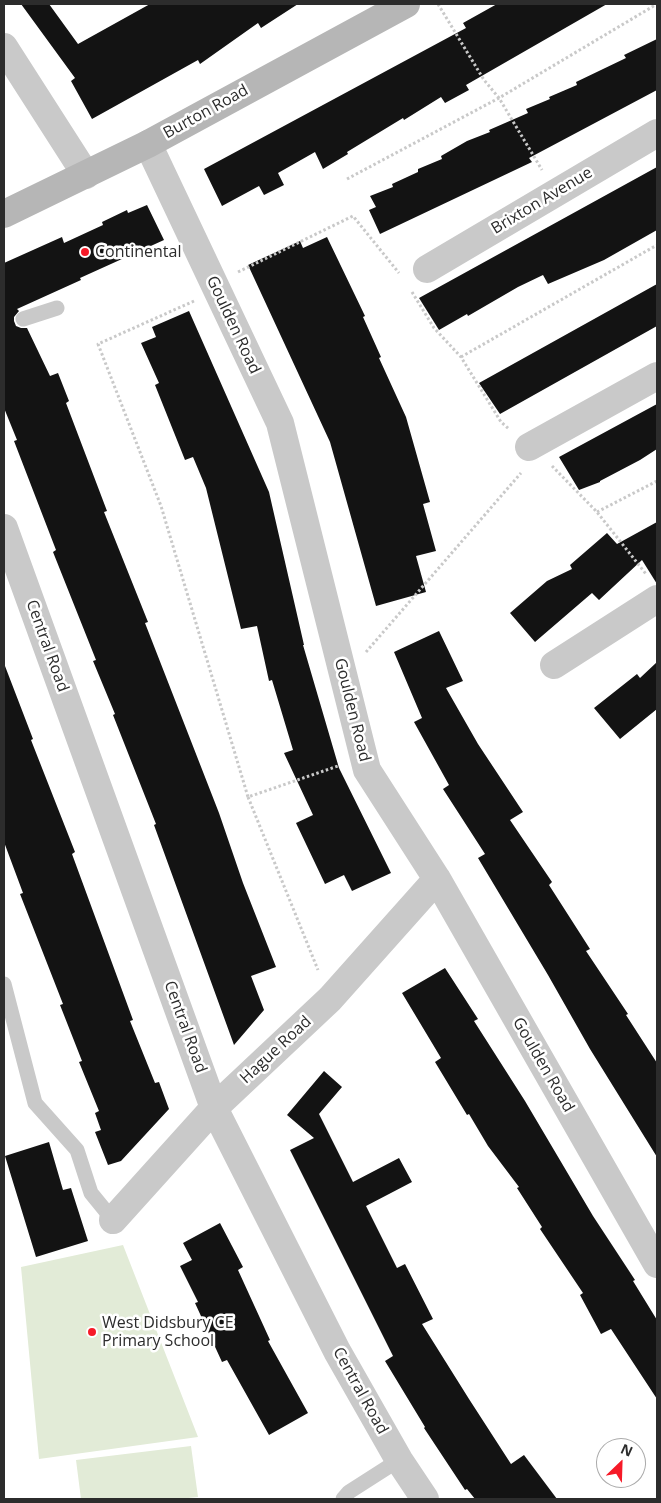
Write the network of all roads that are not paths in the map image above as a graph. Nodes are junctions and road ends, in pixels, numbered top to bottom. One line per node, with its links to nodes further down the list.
1 (406, 4): 2 (street, Burton Road)
2 (373, 11): 5 (street, Burton Road)
3 (4, 47): 6 (street)
4 (657, 132): 8 (street, Brixton Avenue)
5 (148, 144): 6 (street, Burton Road); 16 (street, Goulden Road)
6 (86, 175): 7 (street, Burton Road)
7 (4, 214)
8 (427, 270)
9 (57, 308): 10 (lane)
10 (23, 319)
11 (657, 376): 12 (street)
12 (528, 457)
13 (4, 528): 18 (street, Central Road)
14 (657, 599): 15 (street)
15 (554, 665)
16 (437, 879): 18 (street, Hague Road); 20 (street, Goulden Road)
17 (4, 984): 19 (lane)
18 (214, 1108): 19 (street, Hague Road); 21 (street, Central Road)
19 (113, 1220)
20 (657, 1264)
21 (399, 1460): 22 (lane); 23 (street, Central Road)
22 (343, 1499)
23 (425, 1499)

